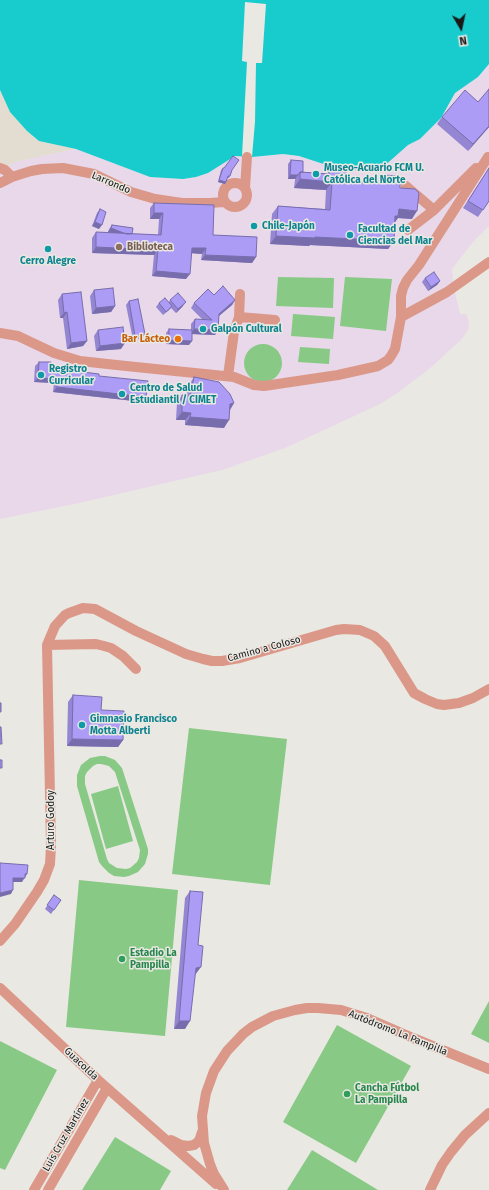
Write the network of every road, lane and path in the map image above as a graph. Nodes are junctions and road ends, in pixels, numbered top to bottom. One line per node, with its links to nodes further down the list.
1 (247, 156): 6 (street)
2 (0, 168): 3 (street)
3 (12, 177): 4 (street, Larrondo); 7 (street, Larrondo)
4 (0, 183)
5 (406, 186): 8 (street)
6 (245, 188): 7 (street); 7 (street)
7 (224, 202)
8 (434, 210): 9 (street); 13 (street)
9 (408, 230)
10 (489, 262): 13 (street)
11 (240, 294): 12 (street)
12 (239, 317): 14 (street); 16 (street)
13 (401, 317): 16 (street)
14 (275, 320)
15 (0, 333): 16 (street)
16 (228, 376)
17 (47, 645): 18 (street); 19 (street, Camino a Coloso); 20 (street, Camino a Coloso)
18 (136, 669)
19 (49, 685): 21 (street, Arturo Godoy)
20 (489, 689)
21 (0, 940)
22 (0, 988): 24 (street, Guacolda)
23 (489, 1069): 27 (street, Autódromo La Pampilla)
24 (98, 1080): 25 (street, Guacolda); 29 (street, Luis Cruz Martínez)
25 (107, 1088): 28 (street, Guacolda); 30 (street, Luis Cruz Martínez)
26 (489, 1113): 32 (street)
27 (202, 1132): 28 (street, Guacolda); 31 (street, Autódromo La Pampilla)
28 (164, 1137): 31 (street, Guacolda)
29 (34, 1190)
30 (48, 1190)
31 (224, 1190)
32 (430, 1190)

